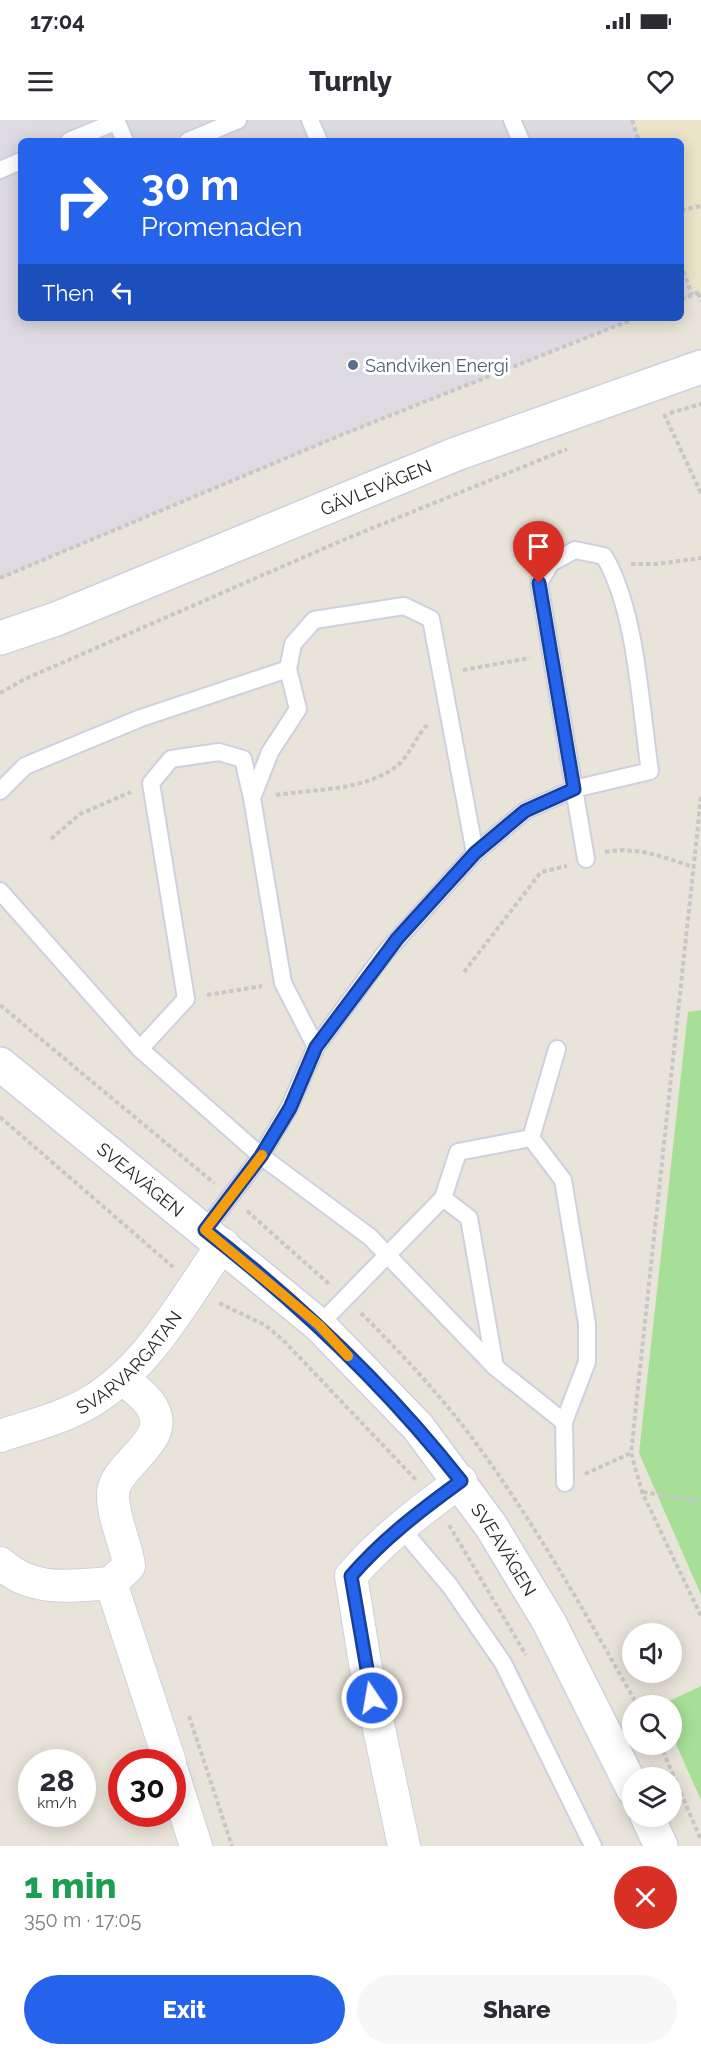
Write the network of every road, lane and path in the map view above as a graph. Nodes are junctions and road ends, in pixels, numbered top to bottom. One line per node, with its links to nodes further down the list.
1 (238, 120): 8 (lane)
2 (310, 120): 9 (lane)
3 (512, 120): 10 (lane)
4 (632, 120): 11 (path)
5 (116, 121): 6 (lane); 7 (lane)
6 (76, 138)
7 (124, 138)
8 (195, 138)
9 (318, 138)
10 (519, 138)
11 (638, 138)
12 (18, 162): 13 (lane)
13 (0, 170)
14 (701, 206): 15 (path)
15 (684, 209)
16 (684, 273): 18 (path)
17 (700, 292): 18 (path); 20 (path)
18 (692, 296): 19 (path)
19 (684, 299)
20 (701, 301)
21 (628, 321): 30 (path)
22 (701, 367): 31 (main road, GÄVLEVÄGEN)
23 (701, 404): 24 (path)
24 (664, 414): 25 (path); 27 (path)
25 (653, 418)
26 (577, 446): 39 (path)
27 (701, 493)
28 (604, 556): 29 (path); 35 (lane); 42 (lane)
29 (701, 558)
30 (0, 578)
31 (56, 619): 32 (main road); 33 (main road, GÄVLEVÄGEN); 34 (main road, GÄVLEVÄGEN); 36 (main road)
32 (0, 625)
33 (0, 638)
34 (0, 651)
35 (551, 654): 38 (path); 42 (lane)
36 (0, 657)
37 (288, 669): 38 (lane); 43 (lane); 45 (lane)
38 (442, 674): 40 (lane)
39 (0, 693)
40 (448, 704): 45 (path); 47 (lane)
41 (151, 783): 45 (lane); 46 (path); 53 (lane)
42 (574, 789): 47 (lane); 48 (lane)
43 (0, 791)
44 (701, 797): 49 (path)
45 (252, 798): 52 (lane)
46 (51, 838)
47 (475, 853): 54 (lane)
48 (586, 860): 49 (path); 51 (path)
49 (693, 867): 70 (path)
50 (0, 891): 55 (lane)
51 (464, 972)
52 (283, 983): 53 (path); 54 (lane)
53 (186, 999): 55 (lane)
54 (316, 1047): 60 (lane)
55 (140, 1049): 60 (lane)
56 (557, 1049): 59 (lane)
57 (0, 1064): 62 (main road, SVEAVÄGEN)
58 (0, 1117): 64 (path)
59 (531, 1138): 61 (lane); 68 (lane)
60 (261, 1156): 62 (lane); 63 (lane)
61 (443, 1198): 63 (lane); 66 (lane)
62 (214, 1237): 64 (street, SVARVARGATAN); 65 (main road, SVEAVÄGEN)
63 (388, 1258): 65 (lane); 66 (lane)
64 (194, 1285): 67 (street, SVARVARGATAN); 74 (path)
65 (319, 1325): 71 (main road, SVEAVÄGEN)
66 (495, 1367): 68 (lane)
67 (123, 1378): 69 (street, SVARVARGATAN); 78 (street)
68 (564, 1422): 72 (lane)
69 (0, 1436)
70 (631, 1453): 72 (path); 73 (path)
71 (461, 1481): 74 (street); 84 (main road, SVEAVÄGEN)
72 (565, 1483)
73 (642, 1492): 75 (path); 79 (path)
74 (435, 1500): 76 (street); 80 (path)
75 (701, 1501)
76 (400, 1527): 90 (street); 91 (lane)
77 (0, 1563): 78 (street)
78 (111, 1583): 82 (street)
79 (701, 1616)
80 (519, 1638)
81 (189, 1716): 89 (path)
82 (166, 1749)
83 (665, 1755): 87 (path)
84 (622, 1767)
85 (186, 1815): 88 (street)
86 (652, 1827): 92 (main road)
87 (701, 1840)
88 (196, 1846)
89 (232, 1846)
90 (404, 1846)
91 (593, 1846)
92 (661, 1846)

